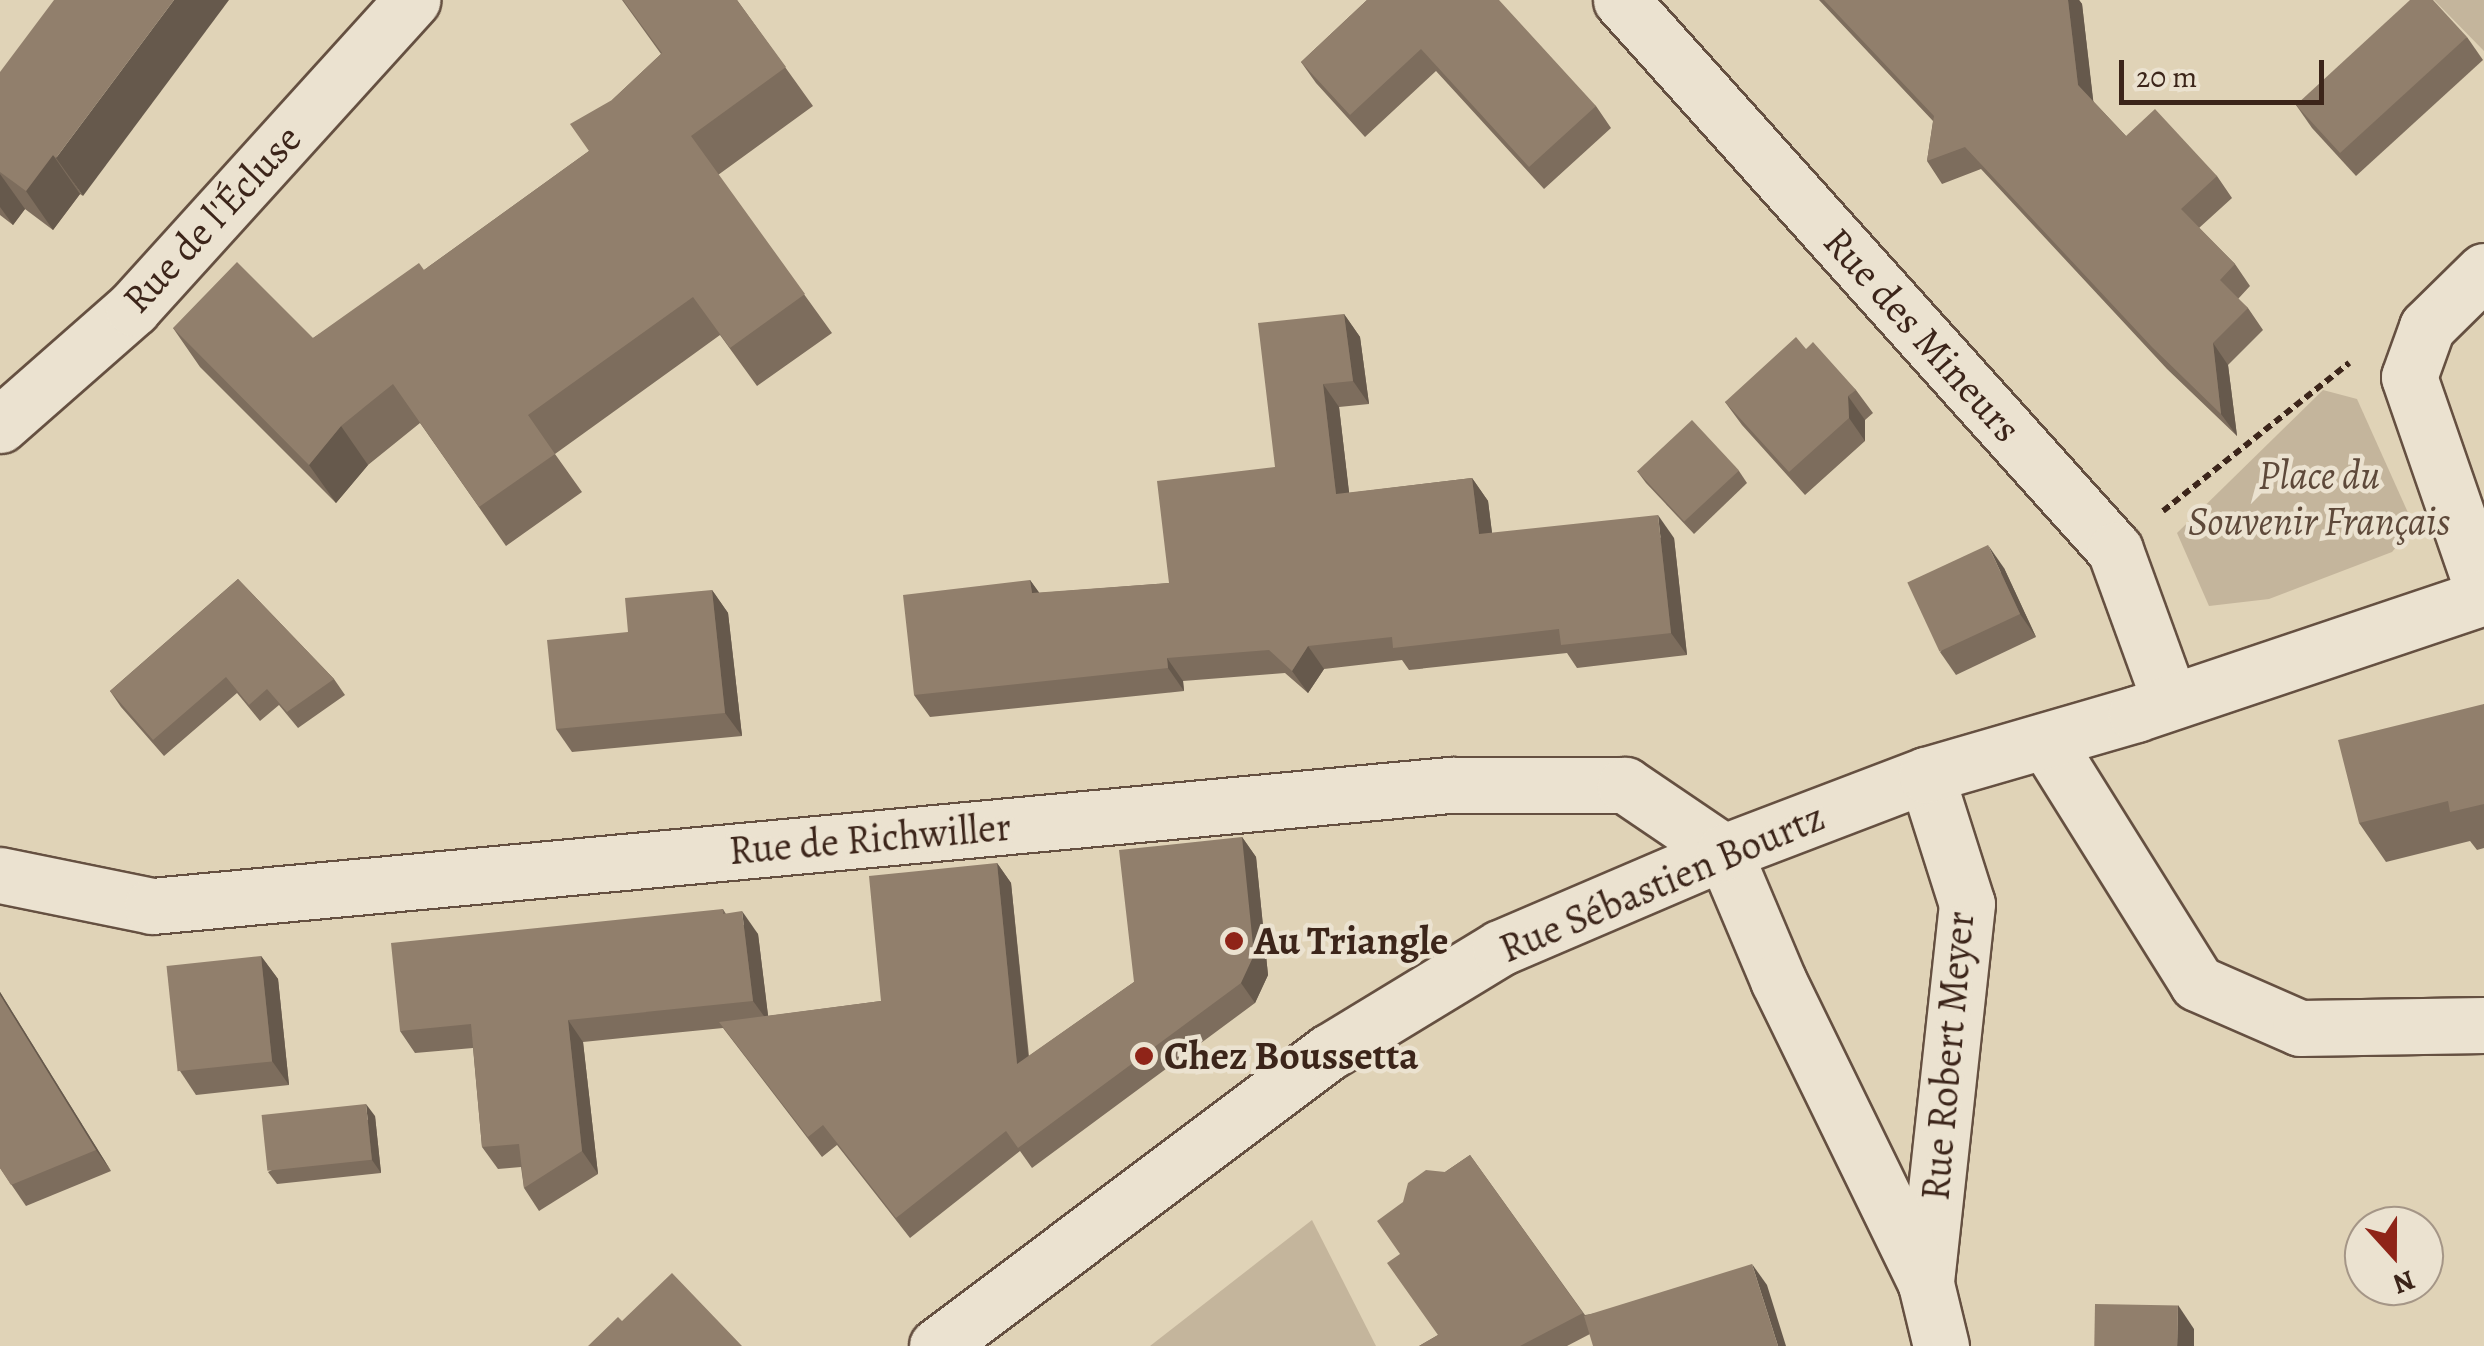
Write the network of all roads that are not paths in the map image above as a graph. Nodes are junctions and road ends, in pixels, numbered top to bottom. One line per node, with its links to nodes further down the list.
1 (412, 0): 4 (street, Rue de l'Écluse)
2 (1621, 0): 6 (street, Rue des Mineurs)
3 (2484, 272): 5 (street)
4 (0, 425)
5 (2484, 596): 6 (street, Rue Sébastien Bourtz)
6 (2153, 707): 7 (street, Rue Sébastien Bourtz)
7 (2046, 741): 8 (street, Rue Sébastien Bourtz); 11 (street)
8 (1926, 775): 9 (street, Rue Sébastien Bourtz); 12 (street, Rue Robert Meyer)
9 (1724, 852): 10 (street, Rue de Richwiller); 12 (street, Rue Robert Meyer); 13 (street, Rue Sébastien Bourtz)
10 (0, 875)
11 (2484, 1025)
12 (1926, 1284): 14 (street, Rue Robert Meyer)
13 (937, 1346)
14 (1941, 1346)

